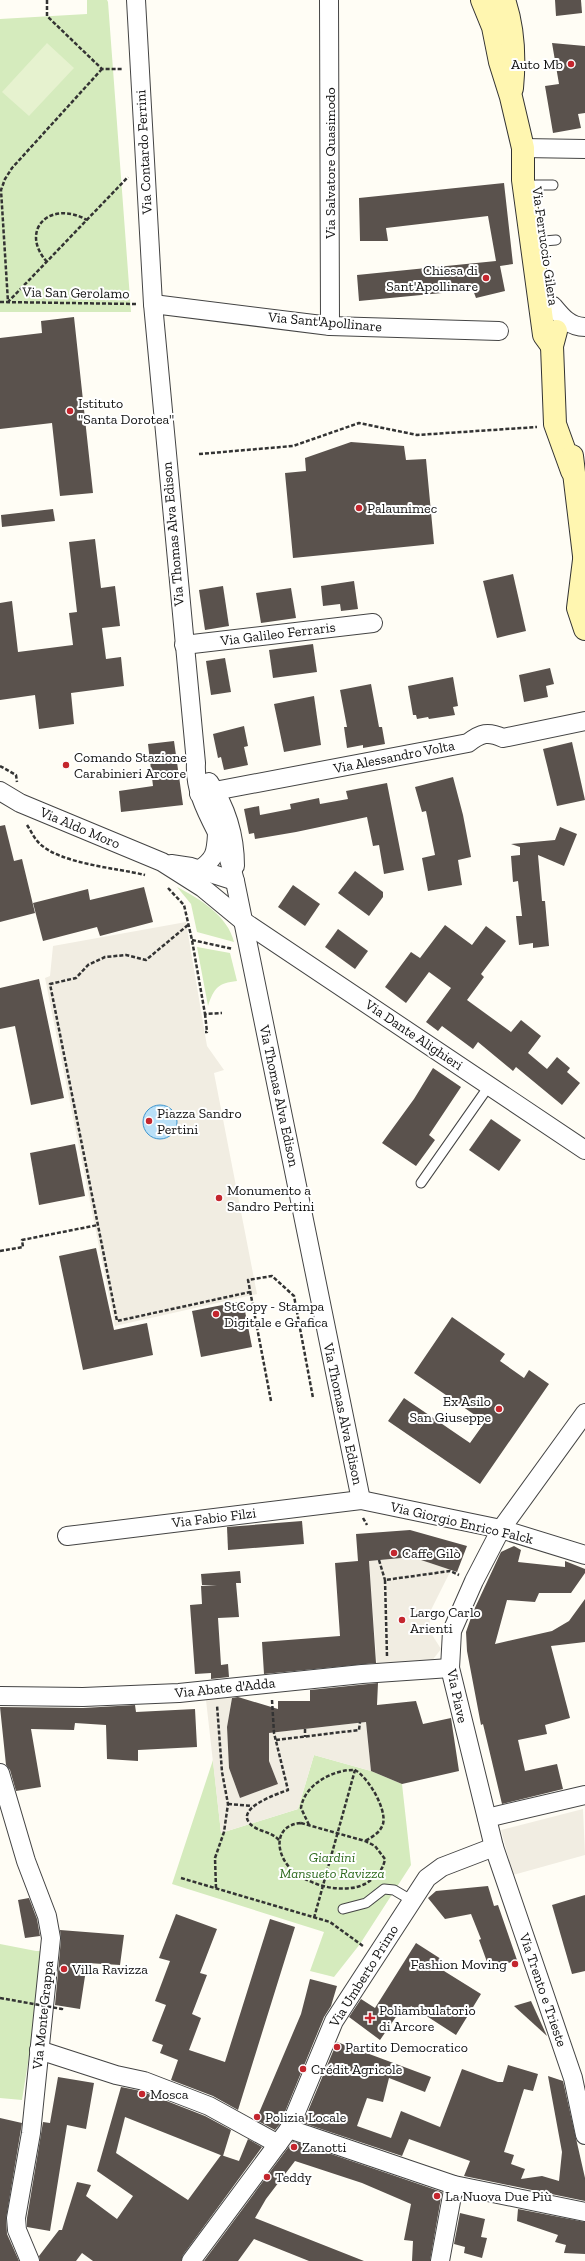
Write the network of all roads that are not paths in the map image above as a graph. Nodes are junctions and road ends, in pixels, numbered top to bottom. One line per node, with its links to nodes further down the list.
1 (136, 0): 8 (street, Via Contardo Ferrini)
2 (329, 0): 10 (street, Via Salvatore Quasimodo)
3 (482, 0): 5 (main road, Via Ferruccio Gilera)
4 (504, 0): 5 (main road, Via Ferruccio Gilera)
5 (511, 97): 6 (main road, Via Ferruccio Gilera)
6 (523, 148): 7 (street); 9 (main road, Via Ferruccio Gilera); 13 (main road, Via Ferruccio Gilera)
7 (585, 149)
8 (152, 304): 10 (street, Via Sant'Apollinare); 20 (street, Via Thomas Alva Edison)
9 (553, 306): 11 (street); 13 (main road, Via Ferruccio Gilera)
10 (330, 326): 12 (street, Via Sant'Apollinare)
11 (585, 327)
12 (499, 331)
13 (552, 346): 14 (main road, Via Ferruccio Gilera)
14 (555, 381): 15 (main road, Via Ferruccio Gilera); 15 (main road, Via Ferruccio Gilera)
15 (572, 471): 16 (main road, Via Ferruccio Gilera)
16 (582, 512): 17 (main road, Via Ferruccio Gilera)
17 (584, 562): 19 (main road, Via Ferruccio Gilera)
18 (372, 623): 20 (street, Via Galileo Ferraris)
19 (585, 629)
20 (184, 645): 23 (street, Via Thomas Alva Edison)
21 (585, 721): 23 (street, Via Alessandro Volta)
22 (0, 791): 25 (street, Via Aldo Moro)
23 (207, 792): 24 (street, Via Thomas Alva Edison); 27 (street, Via Thomas Alva Edison)
24 (217, 834): 26 (street); 27 (street, Via Thomas Alva Edison)
25 (162, 862): 26 (street, Via Aldo Moro); 28 (street, Via Aldo Moro)
26 (199, 870): 27 (street, Via Aldo Moro)
27 (235, 880): 28 (street, Via Thomas Alva Edison)
28 (243, 921): 29 (street, Via Dante Alighieri); 33 (street, Via Thomas Alva Edison)
29 (489, 1086): 30 (street, Via Dante Alighieri); 31 (lane)
30 (585, 1150)
31 (421, 1183)
32 (585, 1413): 34 (street, Via Piave)
33 (362, 1500): 34 (street, Via Giorgio Enrico Falck); 35 (street, Via Fabio Filzi)
34 (501, 1529): 36 (street, Via Giorgio Enrico Falck); 37 (street, Via Piave)
35 (67, 1536)
36 (585, 1555)
37 (450, 1668): 38 (street, Via Abate d'Adda); 41 (street, Via Piave)
38 (0, 1696)
39 (0, 1773): 45 (street, Via Monte Grappa)
40 (585, 1795): 41 (street)
41 (486, 1818): 42 (street, Via Piave)
42 (494, 1847): 43 (street, Via Umberto Primo); 47 (street, Via Trento e Trieste)
43 (412, 1900): 44 (lane); 46 (street, Via Umberto Primo)
44 (343, 1909)
45 (39, 2050): 48 (street); 51 (street, Via Monte Grappa)
46 (288, 2129): 48 (street, Via Umberto Primo); 49 (street)
47 (585, 2135)
48 (278, 2144): 52 (street, Via Umberto Primo)
49 (454, 2185): 50 (street); 53 (street)
50 (585, 2212)
51 (30, 2261)
52 (191, 2261)
53 (440, 2261)

